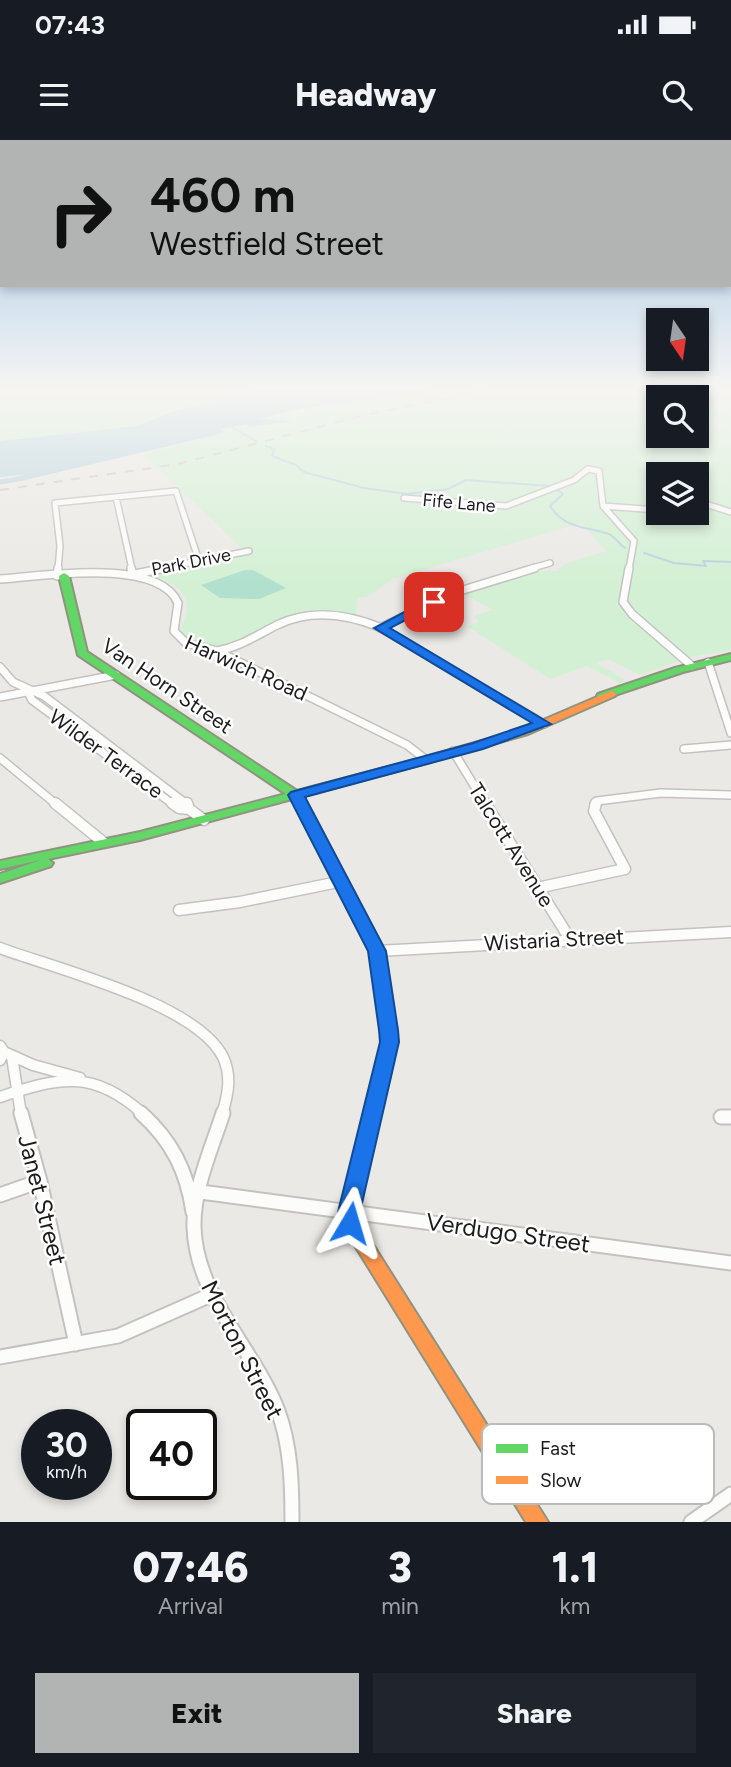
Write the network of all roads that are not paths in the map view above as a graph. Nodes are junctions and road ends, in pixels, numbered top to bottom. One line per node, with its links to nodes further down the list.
1 (116, 497): 8 (street); 10 (street); 11 (street)
2 (404, 498): 4 (street, Fife Lane)
3 (709, 505): 6 (street)
4 (603, 506): 5 (street); 17 (street)
5 (646, 509)
6 (731, 512)
7 (250, 551): 8 (street, Park Drive)
8 (199, 561): 10 (street, Park Drive)
9 (550, 564): 13 (street)
10 (133, 575): 11 (street, Harwich Road); 14 (street, Harwich Road)
11 (60, 576): 12 (street, Harwich Road); 19 (street, Van Horn Street)
12 (0, 579)
13 (380, 628): 14 (street); 22 (street)
14 (217, 651): 30 (street, Harwich Road)
15 (731, 657): 16 (street)
16 (708, 662): 17 (street); 24 (street)
17 (692, 666): 22 (street)
18 (0, 667): 20 (street, Wilder Terrace)
19 (116, 675): 20 (street); 33 (street, Van Horn Street)
20 (28, 692): 21 (street); 23 (street, Wilder Terrace); 25 (street, Wilder Terrace)
21 (0, 697)
22 (540, 721): 28 (street)
23 (88, 729): 25 (street); 31 (street, Wilder Terrace)
24 (731, 733)
25 (78, 734): 32 (street, Wilder Terrace)
26 (731, 746): 27 (street)
27 (684, 749)
28 (453, 751): 30 (street); 44 (street, Talcott Avenue)
29 (0, 758): 38 (street)
30 (425, 759): 33 (street)
31 (138, 766): 32 (street); 35 (street, Wilder Terrace)
32 (128, 771): 35 (street, Wilder Terrace)
33 (296, 795): 36 (street); 43 (street)
34 (731, 795): 44 (street)
35 (189, 809): 36 (street, Wilder Terrace)
36 (204, 820): 37 (street)
37 (132, 838): 38 (street); 39 (street)
38 (103, 842): 40 (street)
39 (47, 863): 41 (street); 42 (street)
40 (0, 865)
41 (0, 873)
42 (0, 880)
43 (343, 881): 45 (street); 49 (street)
44 (537, 888): 47 (street, Talcott Avenue)
45 (179, 910)
46 (731, 932): 47 (street, Wistaria Street)
47 (570, 939): 49 (street, Wistaria Street)
48 (0, 948): 55 (street, Morton Street)
49 (377, 951): 57 (street)
50 (4, 1054): 51 (street, Janet Street); 52 (street, Janet Street)
51 (88, 1081): 52 (street); 58 (street, Janet Street)
52 (16, 1092): 53 (street); 54 (street, Janet Street)
53 (0, 1097)
54 (40, 1181): 56 (street); 61 (street, Janet Street)
55 (201, 1192): 57 (street, Verdugo Street); 58 (street, Morton Street)
56 (0, 1195)
57 (349, 1212): 59 (street, Verdugo Street); 63 (street)
58 (194, 1225): 60 (street, Morton Street)
59 (731, 1263)
60 (213, 1294): 61 (street); 66 (street, Morton Street)
61 (76, 1344): 62 (street)
62 (0, 1357)
63 (482, 1434)
64 (731, 1494): 68 (street)
65 (527, 1504): 67 (street)
66 (292, 1522)
67 (538, 1522)
68 (691, 1522)

